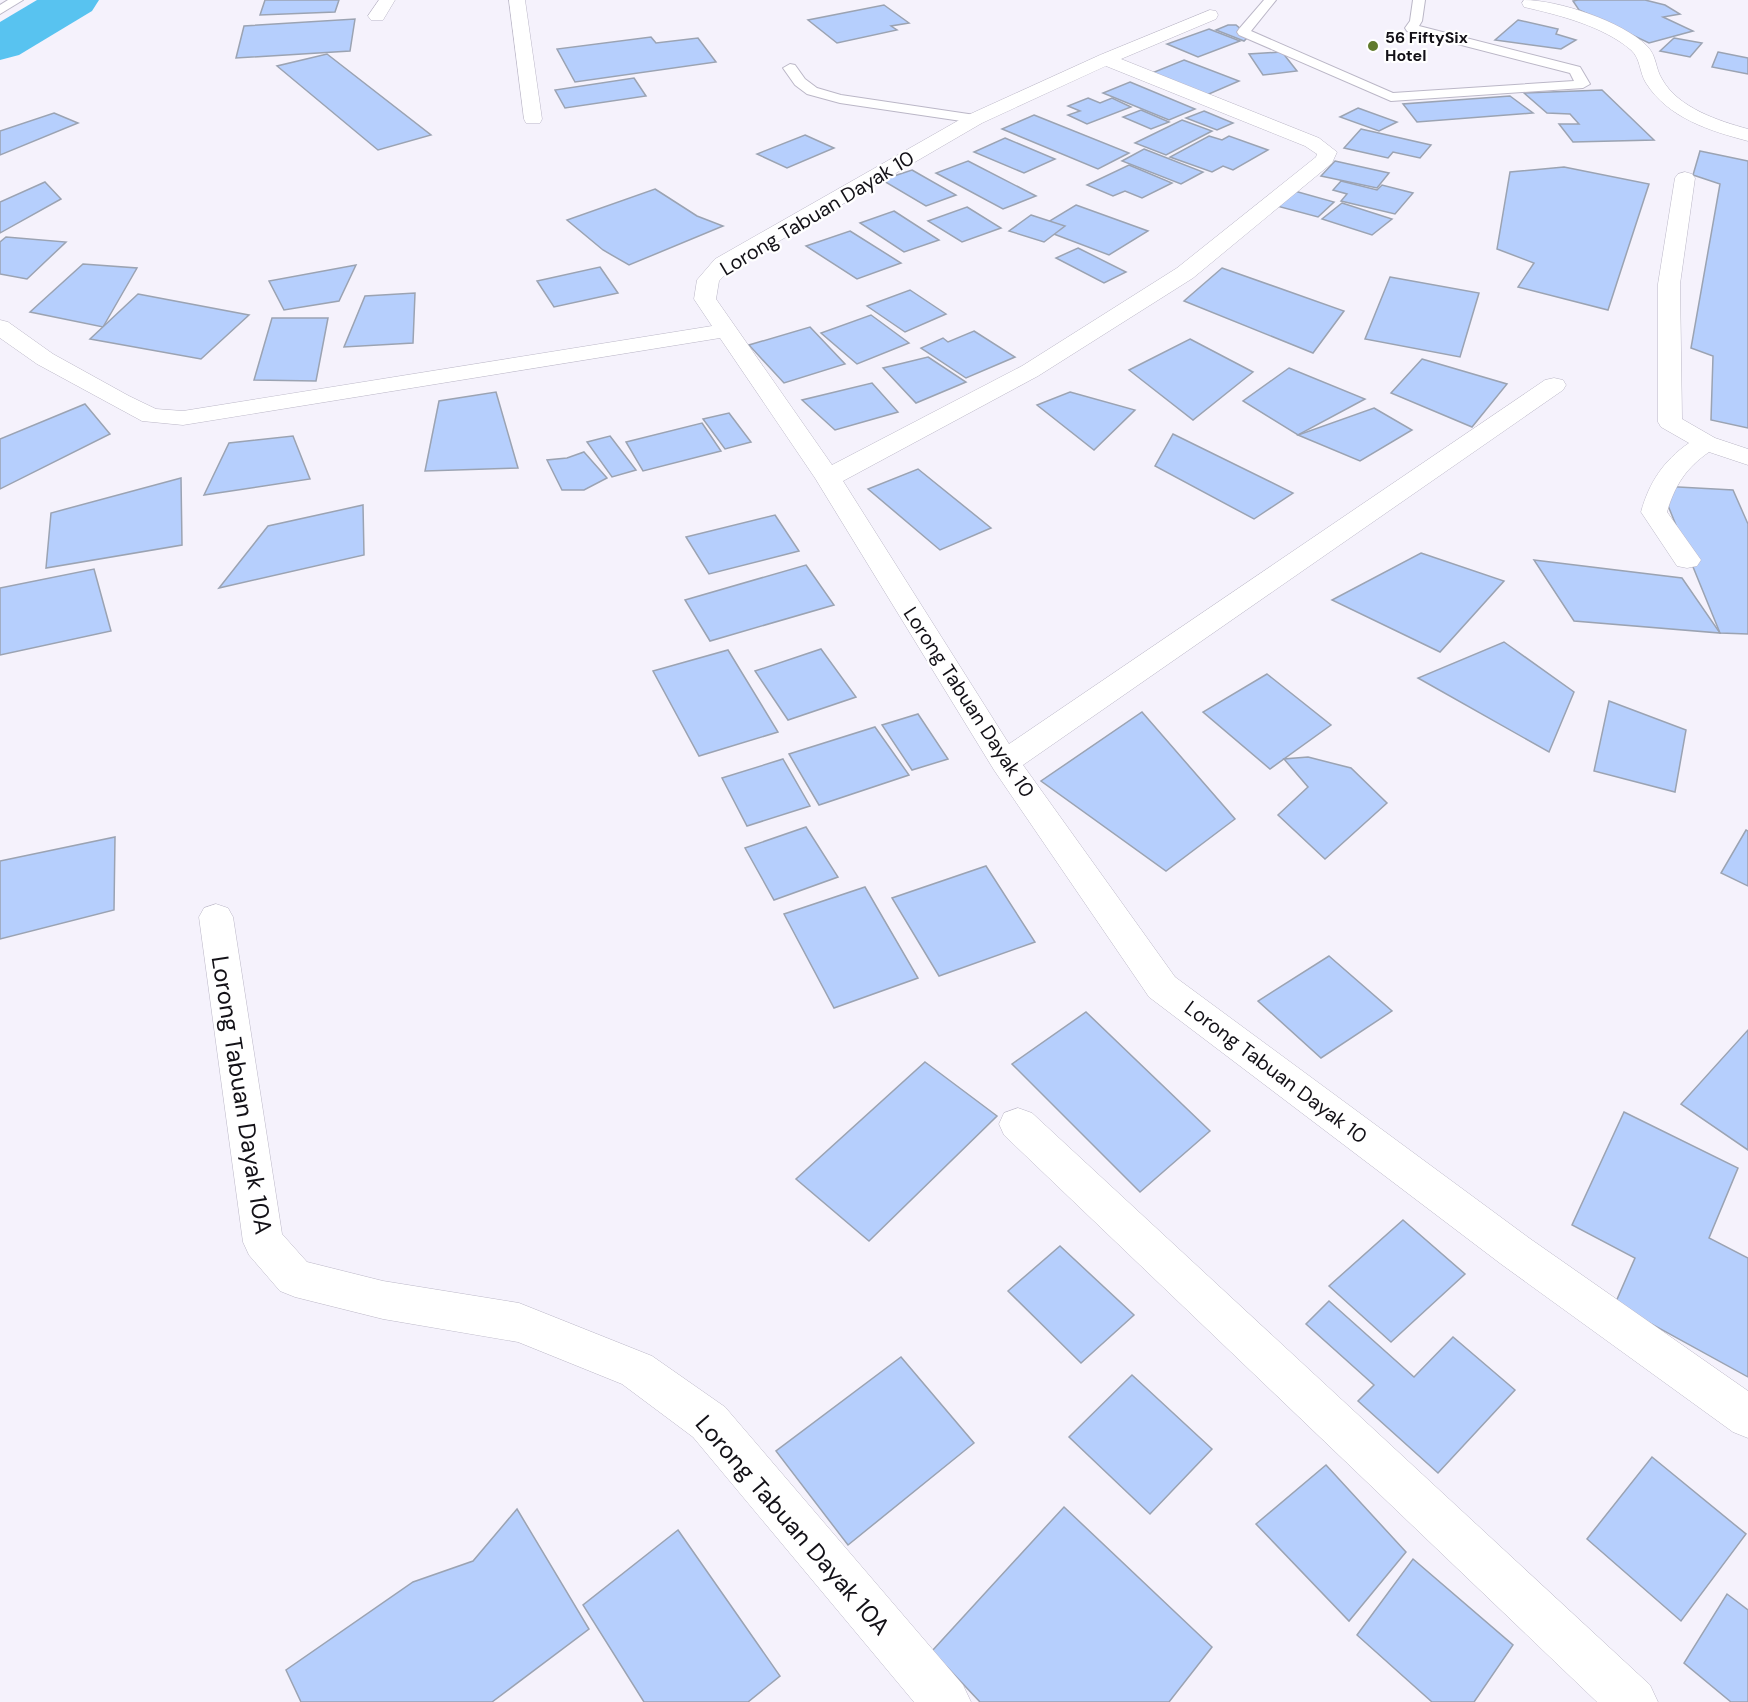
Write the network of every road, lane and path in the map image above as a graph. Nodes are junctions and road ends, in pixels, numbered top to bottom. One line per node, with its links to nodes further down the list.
1 (17, 0): 7 (lane)
2 (387, 0): 9 (street)
3 (517, 0): 12 (street)
4 (1270, 0): 5 (lane)
5 (1419, 0)
6 (1530, 3): 14 (street)
7 (0, 10)
8 (1210, 15): 10 (street, Lorong Tabuan Dayak 10)
9 (377, 16)
10 (1106, 59): 13 (street, Lorong Tabuan Dayak 10); 21 (street)
11 (790, 68): 13 (lane)
12 (533, 119)
13 (975, 119): 17 (street, Lorong Tabuan Dayak 10)
14 (1748, 135)
15 (1685, 178): 19 (street)
16 (0, 327): 17 (street)
17 (727, 330): 21 (street, Lorong Tabuan Dayak 10)
18 (1554, 386): 23 (street)
19 (1706, 443): 20 (street); 22 (street)
20 (1748, 457)
21 (828, 478): 23 (street, Lorong Tabuan Dayak 10)
22 (1687, 560)
23 (1005, 762): 26 (street, Lorong Tabuan Dayak 10)
24 (216, 916): 27 (street, Lorong Tabuan Dayak 10A)
25 (1018, 1124): 28 (street)
26 (1748, 1416)
27 (946, 1702)
28 (1633, 1702)

